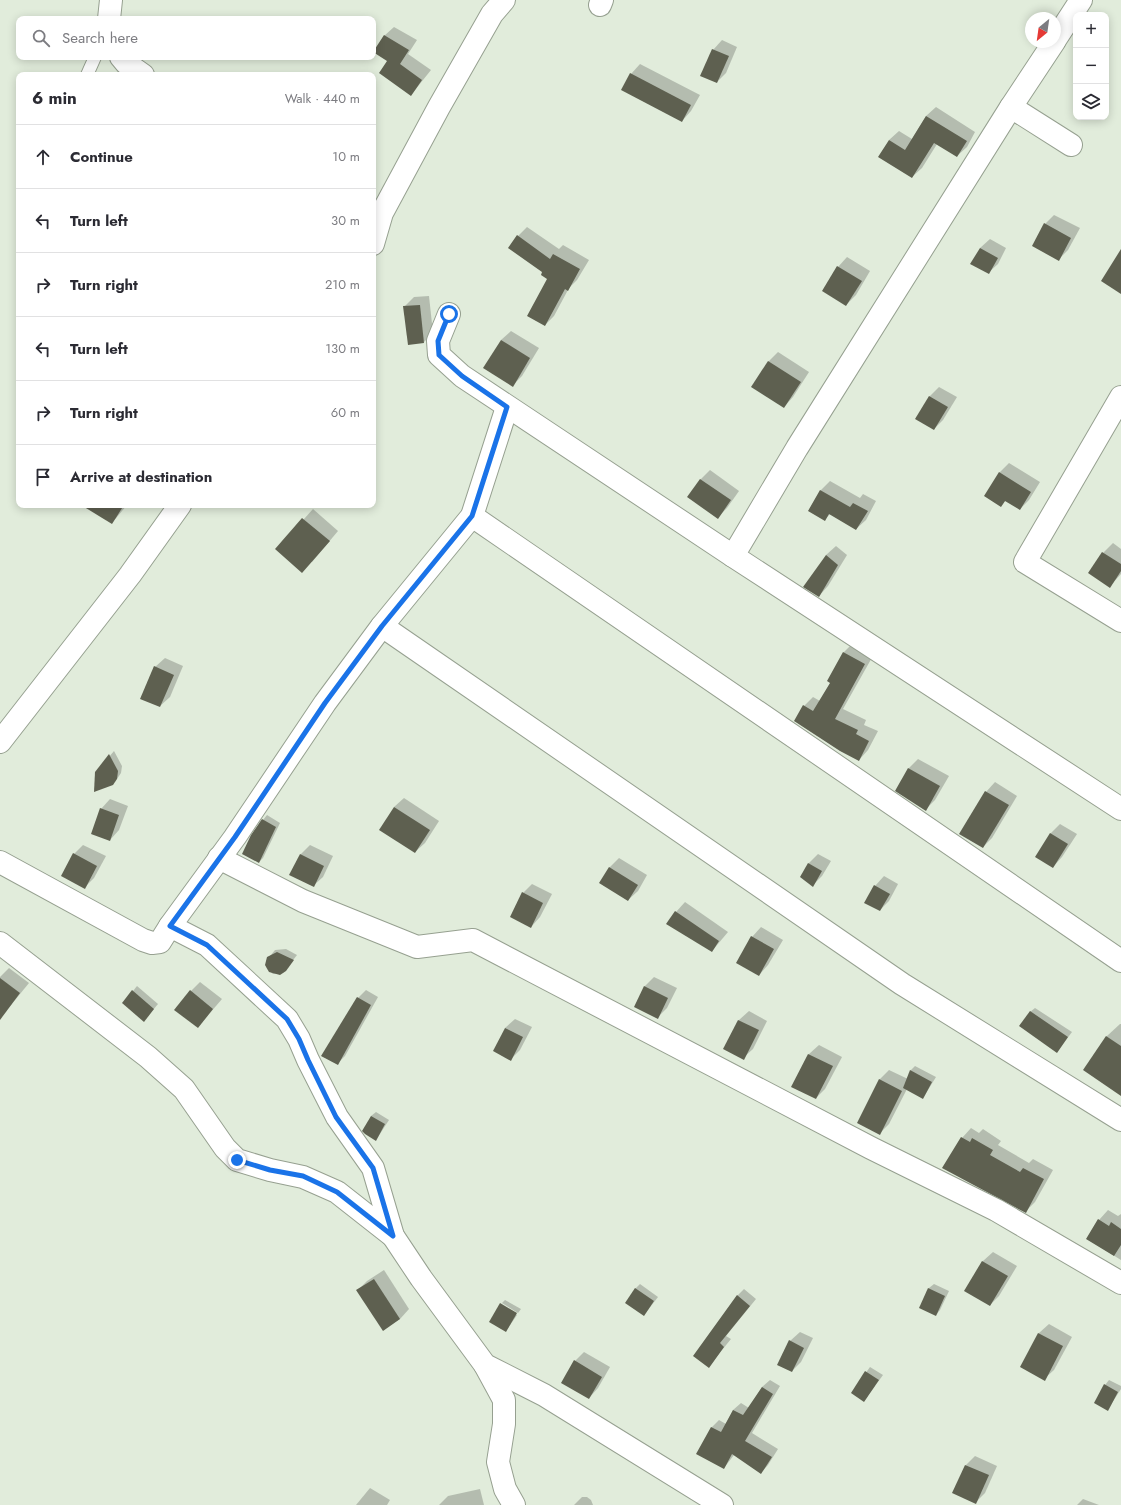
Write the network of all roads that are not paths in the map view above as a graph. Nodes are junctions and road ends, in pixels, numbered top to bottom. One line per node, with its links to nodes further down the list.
1 (111, 0): 4 (street)
2 (504, 0): 13 (street)
3 (1081, 0): 5 (street)
4 (109, 16)
5 (1061, 30)
6 (1050, 48): 11 (street)
7 (94, 60): 9 (lane)
8 (124, 60): 10 (street)
9 (88, 72)
10 (139, 72)
11 (1012, 107): 12 (street); 19 (street)
12 (1071, 145)
13 (377, 210)
14 (449, 314): 16 (street)
15 (1121, 397): 20 (street)
16 (507, 407): 18 (street); 19 (street)
17 (178, 508): 22 (street)
18 (472, 516): 21 (street); 28 (street)
19 (733, 556): 23 (street)
20 (1121, 621)
21 (382, 626): 24 (street); 29 (street)
22 (0, 742)
23 (1121, 809)
24 (219, 858): 26 (street); 31 (street)
25 (0, 862): 26 (street)
26 (170, 926): 30 (street)
27 (0, 943): 30 (street)
28 (1121, 961)
29 (1121, 1120)
30 (393, 1236): 32 (street)
31 (1121, 1284)
32 (485, 1365): 33 (street); 34 (street)
33 (514, 1505)
34 (722, 1505)

